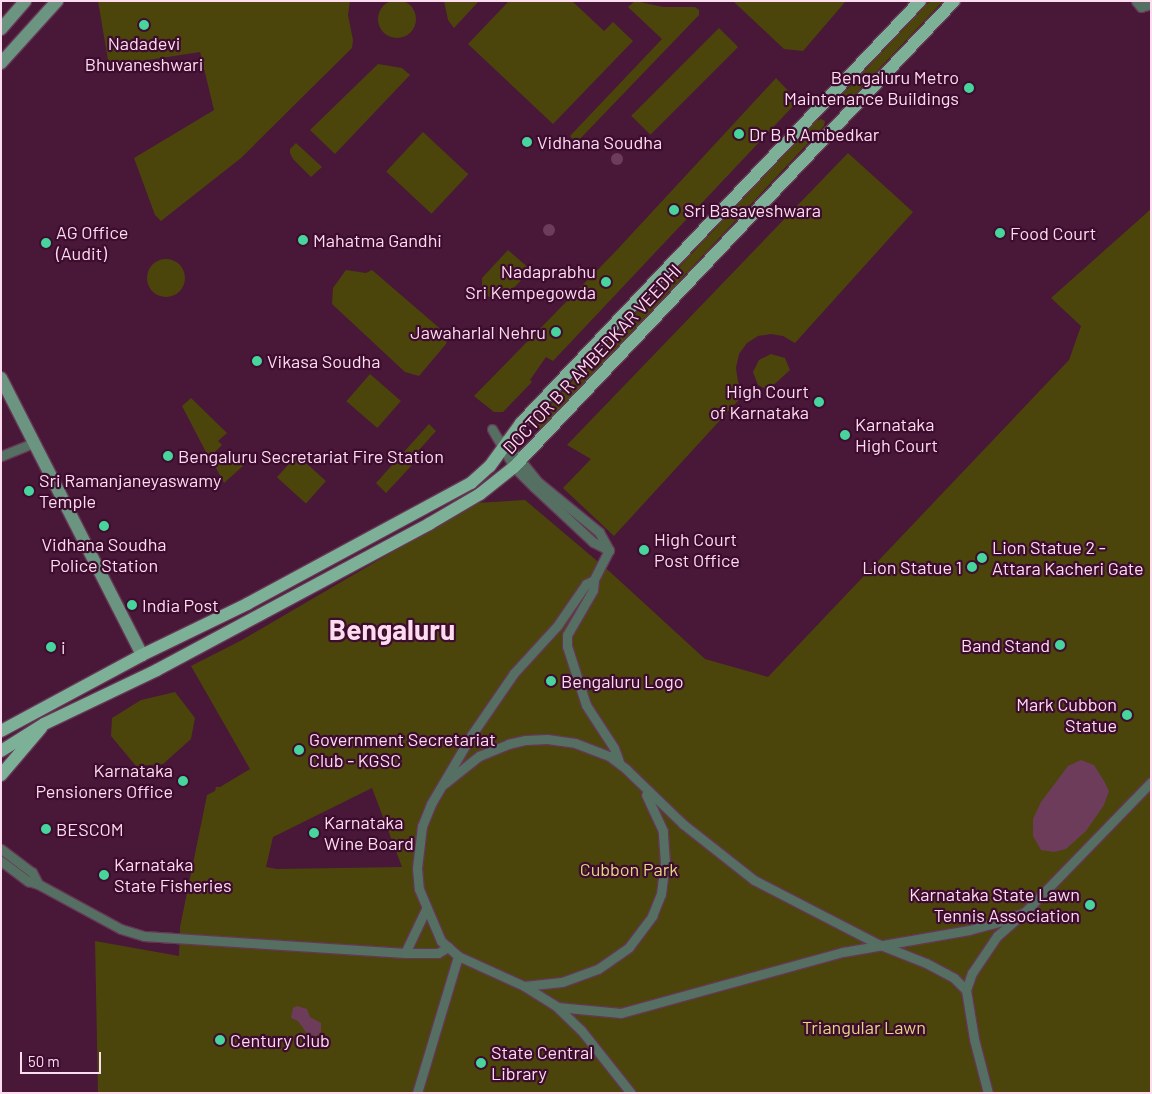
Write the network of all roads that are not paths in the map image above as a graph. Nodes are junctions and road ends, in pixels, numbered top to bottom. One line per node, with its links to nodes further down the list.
1 (25, 1): 7 (street)
2 (57, 1): 8 (street)
3 (920, 1): 11 (main road, DOCTOR B R AMBEDKAR VEEDHI)
4 (954, 1): 13 (main road, DOCTOR B R AMBEDKAR VEEDHI)
5 (1136, 1): 6 (street)
6 (1151, 4)
7 (1, 29)
8 (1, 63)
9 (1, 378): 10 (street)
10 (34, 443): 12 (street); 15 (street)
11 (504, 445): 13 (street); 15 (main road, DOCTOR B R AMBEDKAR VEEDHI)
12 (1, 456)
13 (518, 464): 14 (street); 16 (main road, DOCTOR B R AMBEDKAR VEEDHI)
14 (594, 580): 19 (street); 23 (street)
15 (142, 655): 17 (main road, DOCTOR B R AMBEDKAR VEEDHI)
16 (44, 724): 18 (main road, DOCTOR B R AMBEDKAR VEEDHI); 20 (main road)
17 (1, 731)
18 (1, 750)
19 (619, 762): 21 (street); 23 (street)
20 (1, 775)
21 (634, 776): 29 (street); 33 (street)
22 (1151, 782): 28 (street)
23 (444, 784): 27 (street)
24 (1, 850): 26 (street)
25 (1, 861): 26 (street)
26 (38, 884): 31 (street)
27 (426, 909): 30 (street); 31 (street)
28 (1025, 912): 29 (street); 34 (street)
29 (878, 944): 34 (street); 35 (street)
30 (448, 947): 31 (street); 32 (street)
31 (405, 953)
32 (458, 956): 33 (street); 36 (street)
33 (524, 986): 35 (street)
34 (966, 990): 38 (street)
35 (557, 1007): 37 (street)
36 (417, 1093)
37 (631, 1093)
38 (988, 1093)

